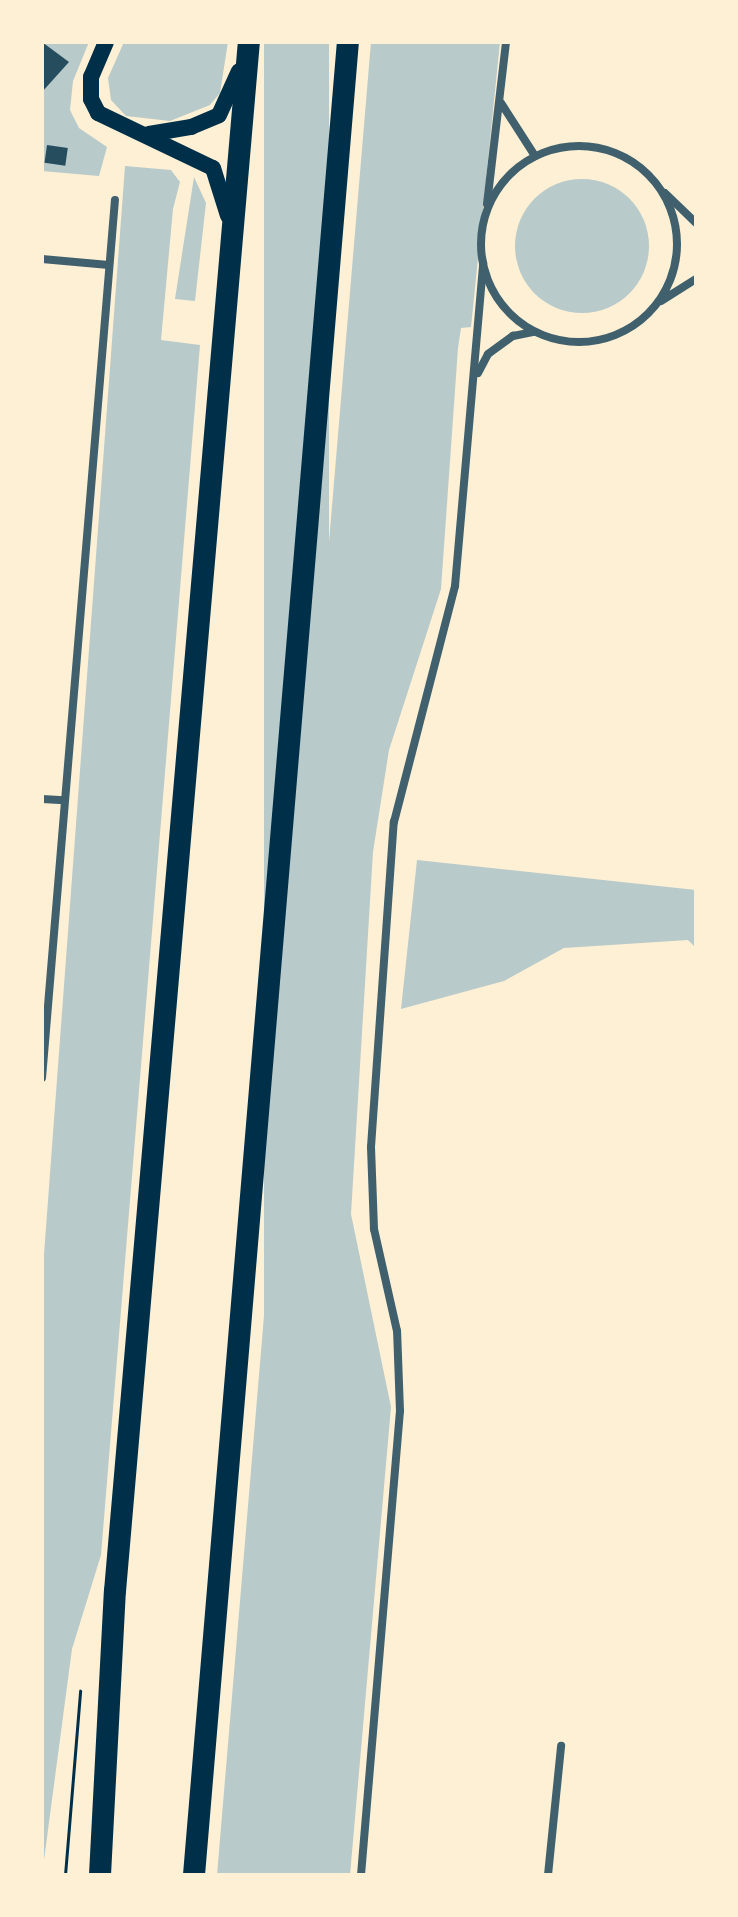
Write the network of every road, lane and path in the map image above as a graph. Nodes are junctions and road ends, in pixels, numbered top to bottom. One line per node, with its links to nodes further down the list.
1 (106, 42): 6 (main road)
2 (249, 42): 6 (main road); 12 (highway)
3 (348, 42): 27 (highway)
4 (506, 42): 5 (street)
5 (500, 102): 7 (street); 10 (street)
6 (149, 134): 12 (main road)
7 (535, 156): 8 (street); 10 (street)
8 (662, 189): 11 (street); 17 (street)
9 (115, 200): 15 (street)
10 (486, 215): 14 (street)
11 (696, 223)
12 (231, 245): 26 (highway)
13 (42, 259): 15 (street)
14 (483, 263): 18 (street); 19 (street)
15 (109, 265): 21 (street)
16 (696, 279): 17 (street)
17 (657, 304): 18 (street)
18 (533, 332): 19 (street)
19 (476, 377): 28 (street)
20 (42, 799): 21 (street)
21 (64, 800): 22 (street)
22 (42, 1078)
23 (80, 1691): 25 (path)
24 (561, 1746): 29 (street)
25 (65, 1875)
26 (100, 1875)
27 (194, 1875)
28 (361, 1875)
29 (548, 1875)

